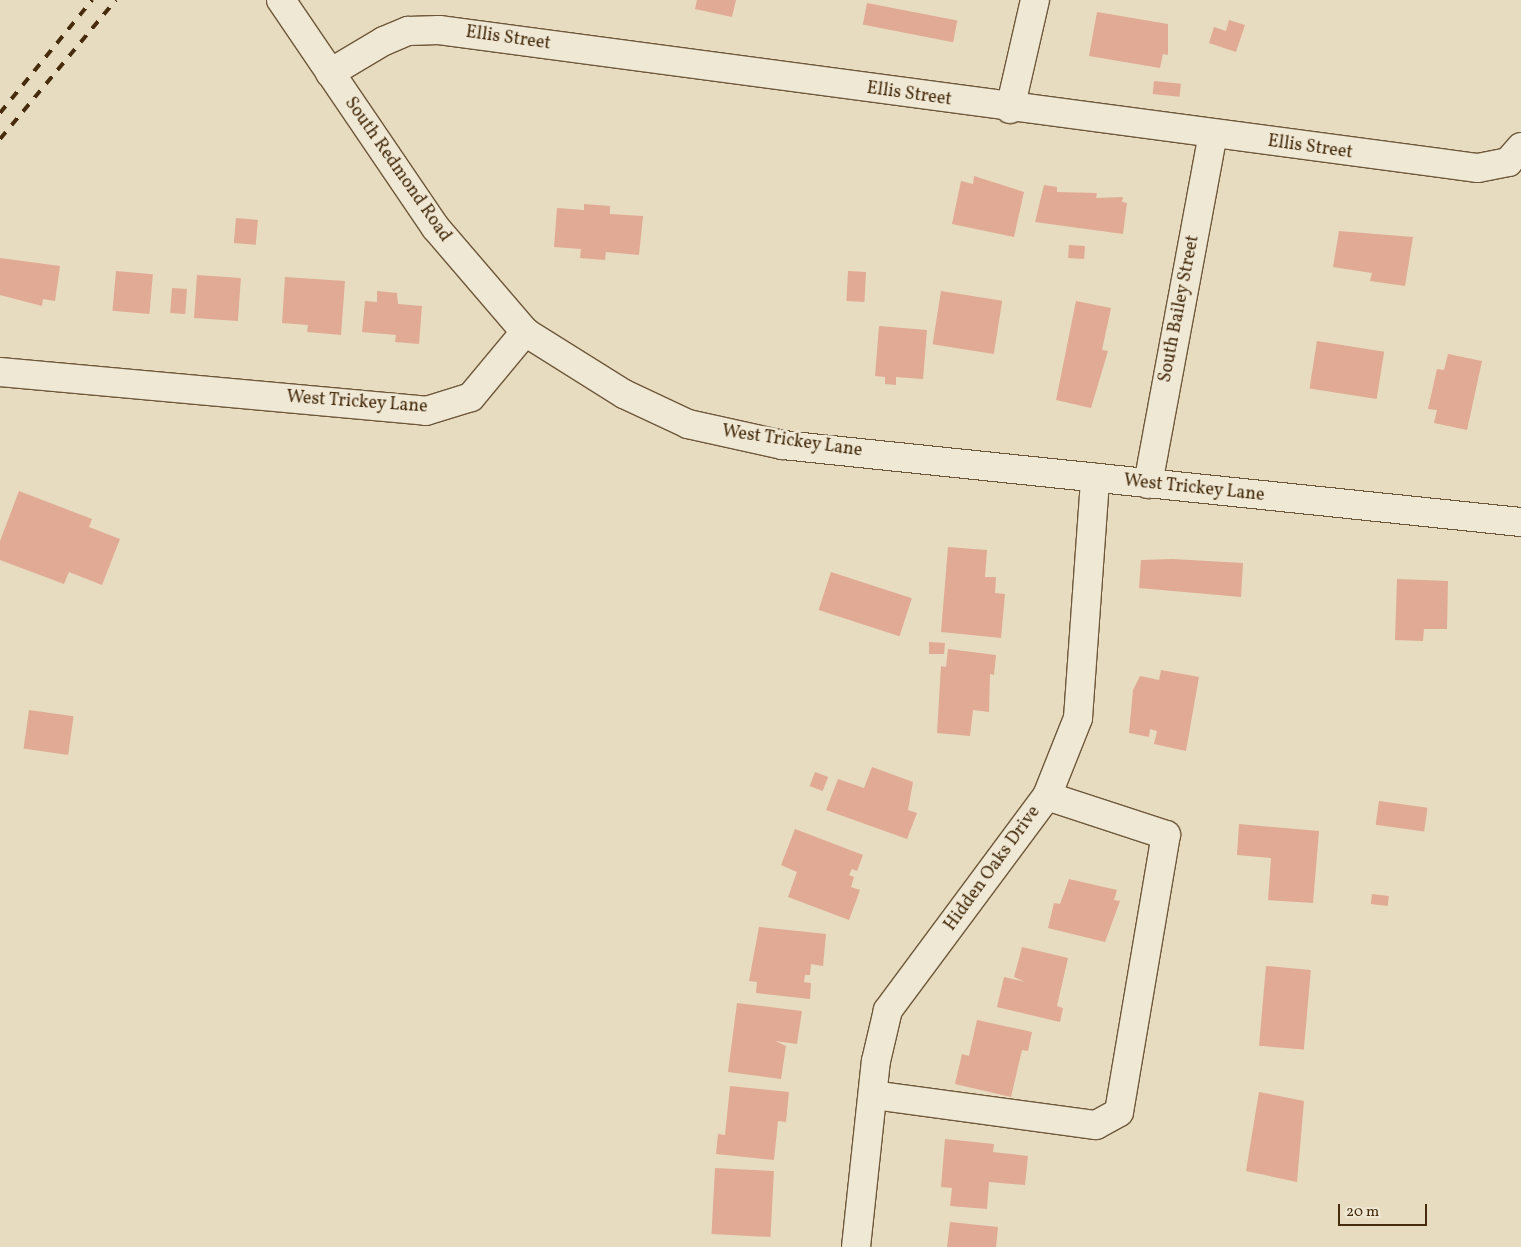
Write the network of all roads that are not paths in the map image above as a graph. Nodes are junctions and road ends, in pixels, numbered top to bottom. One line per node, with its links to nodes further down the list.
1 (281, 0): 3 (street, South Redmond Road)
2 (1035, 0): 4 (street)
3 (330, 73): 4 (street, Ellis Street); 7 (street, South Redmond Road)
4 (1010, 109): 5 (street, Ellis Street)
5 (1213, 134): 6 (street, Ellis Street); 10 (street, South Bailey Street)
6 (1521, 147)
7 (524, 332): 8 (street, West Trickey Lane); 9 (street, West Trickey Lane)
8 (0, 372)
9 (1095, 478): 10 (street, West Trickey Lane); 12 (street, Hidden Oaks Drive)
10 (1148, 484): 11 (street, West Trickey Lane)
11 (1521, 522)
12 (1047, 796): 13 (street, Hidden Oaks Drive); 13 (street)
13 (873, 1095): 14 (street, Hidden Oaks Drive)
14 (856, 1247)

